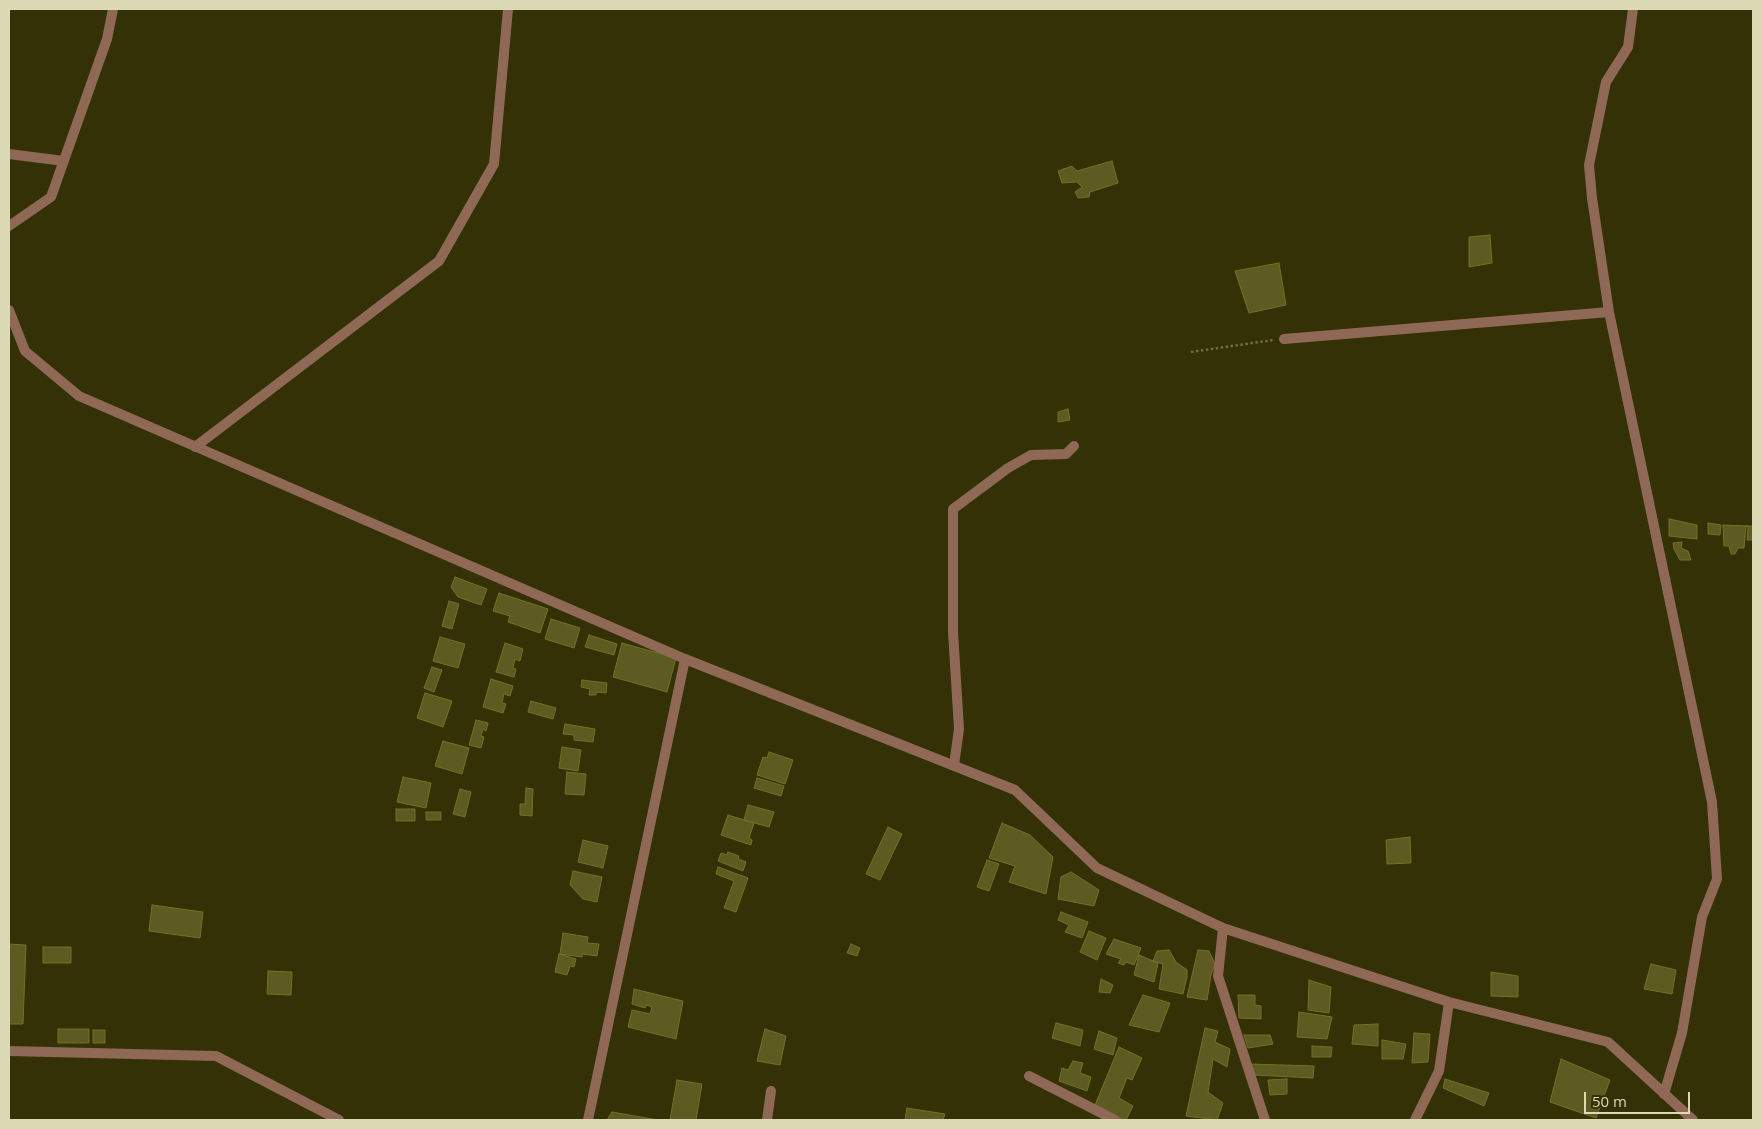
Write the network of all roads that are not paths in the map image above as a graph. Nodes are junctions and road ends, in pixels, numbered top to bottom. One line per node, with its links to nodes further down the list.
1 (113, 9): 5 (street)
2 (508, 9): 11 (street)
3 (1632, 9): 8 (street)
4 (9, 154): 5 (street)
5 (64, 161): 6 (street)
6 (9, 226)
7 (9, 310): 11 (street)
8 (1609, 312): 9 (street); 19 (street)
9 (1284, 339)
10 (1074, 446): 13 (street)
11 (196, 447): 12 (street)
12 (685, 659): 13 (street); 21 (street)
13 (954, 765): 14 (street)
14 (1223, 928): 15 (street); 24 (street)
15 (1449, 1002): 19 (street); 25 (street)
16 (9, 1051): 20 (street)
17 (1029, 1076): 23 (street)
18 (771, 1091): 22 (street)
19 (1664, 1094): 26 (street)
20 (339, 1120)
21 (588, 1120)
22 (766, 1120)
23 (1115, 1120)
24 (1265, 1120)
25 (1415, 1120)
26 (1693, 1120)

